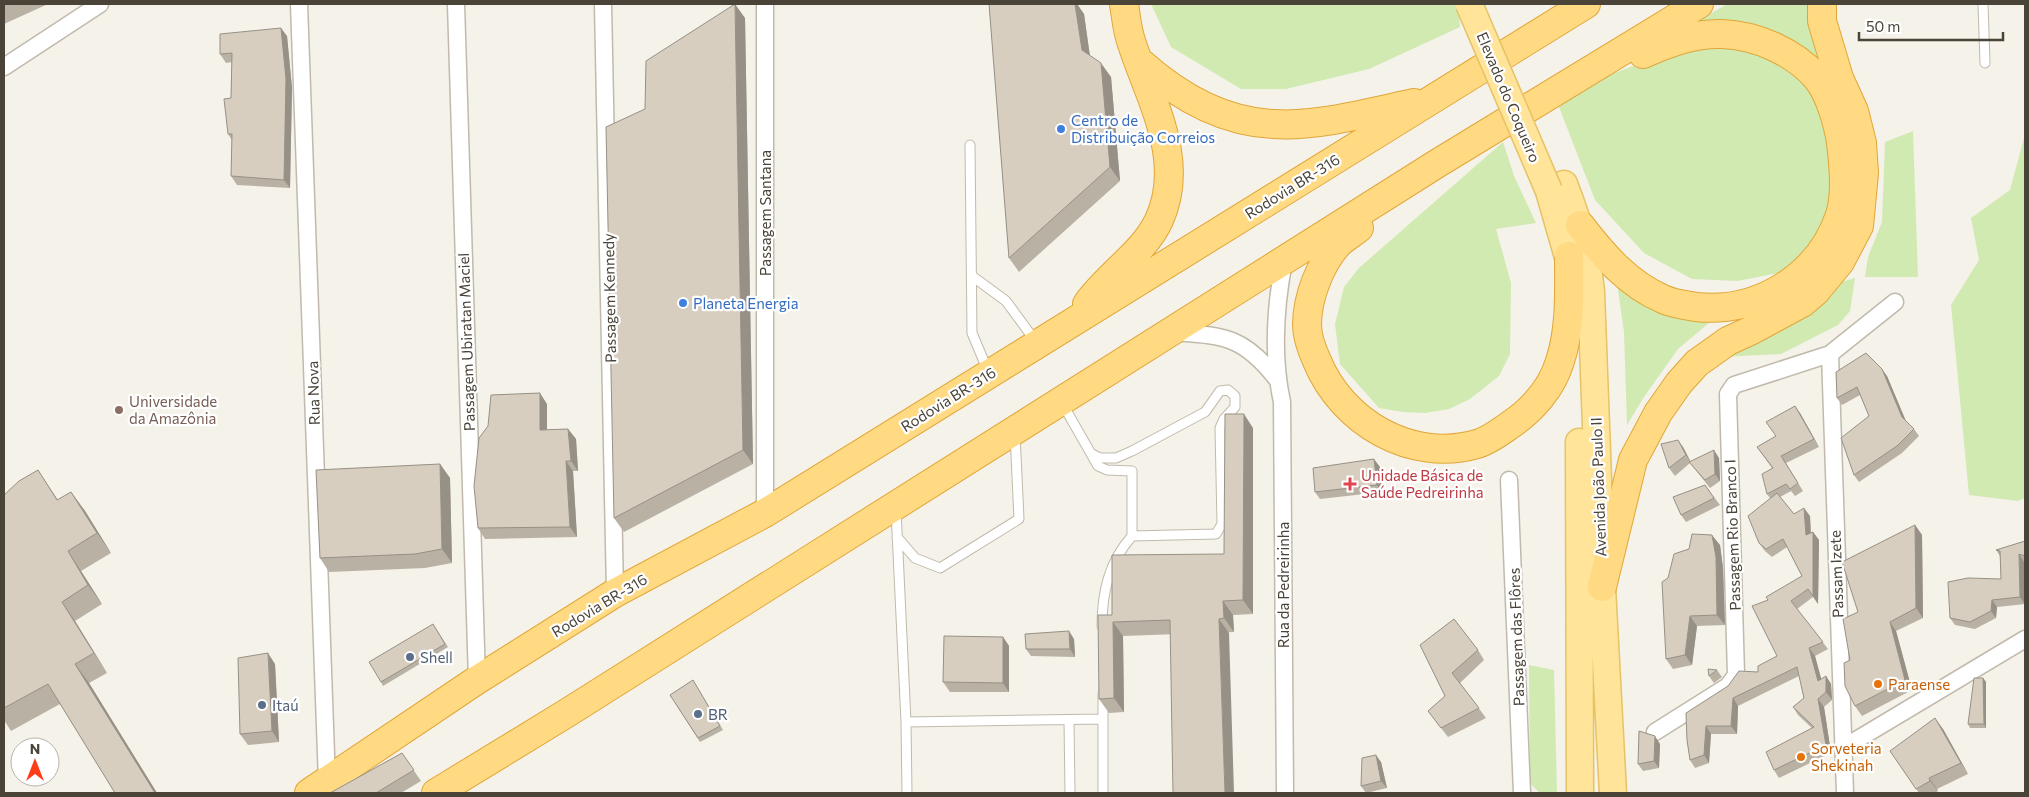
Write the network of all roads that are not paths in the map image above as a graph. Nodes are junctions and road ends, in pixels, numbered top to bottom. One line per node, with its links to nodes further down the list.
1 (100, 4): 15 (street)
2 (299, 4): 53 (street, Rua Nova)
3 (456, 4): 47 (street, Passagem Ubiratan Maciel)
4 (604, 4): 43 (street, Passagem Kennedy)
5 (765, 4): 39 (street, Passagem Santana)
6 (1124, 4): 13 (highway)
7 (1469, 4): 20 (main road, Elevado do Coqueiro, bridge)
8 (1487, 4): 20 (main road, Elevado do Coqueiro)
9 (1586, 4): 17 (highway, Rodovia BR-316)
10 (1699, 4): 16 (highway)
11 (1822, 4): 42 (highway)
12 (1983, 4): 14 (lane)
13 (1138, 61): 17 (highway); 26 (highway)
14 (1985, 62)
15 (4, 66)
16 (1569, 82): 19 (highway); 21 (highway)
17 (1430, 100): 26 (highway, Rodovia BR-316)
18 (970, 145): 24 (lane)
19 (1438, 163): 22 (highway); 23 (highway)
20 (1556, 187): 21 (main road, Avenida João Paulo II); 22 (main road, Avenida João Paulo II)
21 (1580, 225): 42 (main road, Avenida João Paulo II)
22 (1569, 256): 60 (main road, Avenida João Paulo II)
23 (1284, 261): 27 (highway); 31 (street, Rua da Pedreirinha)
24 (972, 276): 28 (lane); 30 (lane)
25 (1895, 302): 29 (street)
26 (1075, 321): 28 (highway, Rodovia BR-316)
27 (1172, 332): 31 (street); 32 (highway)
28 (1038, 344): 30 (highway, Rodovia BR-316)
29 (1830, 354): 51 (street, Passagem Rio Branco I); 52 (street, Passam Izete)
30 (990, 373): 39 (highway, Rodovia BR-316)
31 (1276, 378): 58 (street, Rua da Pedreirinha)
32 (1060, 401): 33 (highway); 35 (lane)
33 (1014, 430): 38 (highway); 41 (lane)
34 (1132, 452): 35 (lane); 36 (lane); 40 (lane)
35 (1092, 454): 36 (lane)
36 (1132, 470): 40 (lane)
37 (1509, 480): 59 (street, Passagem das Flôres)
38 (896, 504): 41 (lane); 54 (highway)
39 (765, 513): 43 (highway, Rodovia BR-316)
40 (1132, 536): 45 (lane)
41 (897, 537): 50 (lane)
42 (1602, 587): 61 (main road, Avenida João Paulo II)
43 (615, 592): 47 (highway, Rodovia BR-316)
44 (2025, 639): 52 (street)
45 (1102, 640)
46 (1102, 679): 48 (lane)
47 (477, 680): 53 (highway, Rodovia BR-316)
48 (1103, 719): 49 (lane); 57 (lane)
49 (1069, 720): 50 (lane); 56 (lane)
50 (906, 722): 55 (lane)
51 (1655, 732)
52 (1843, 748): 62 (street, Passam Izete)
53 (318, 788)
54 (436, 793)
55 (907, 793)
56 (1070, 793)
57 (1103, 793)
58 (1285, 793)
59 (1522, 793)
60 (1580, 793)
61 (1613, 793)
62 (1844, 793)

